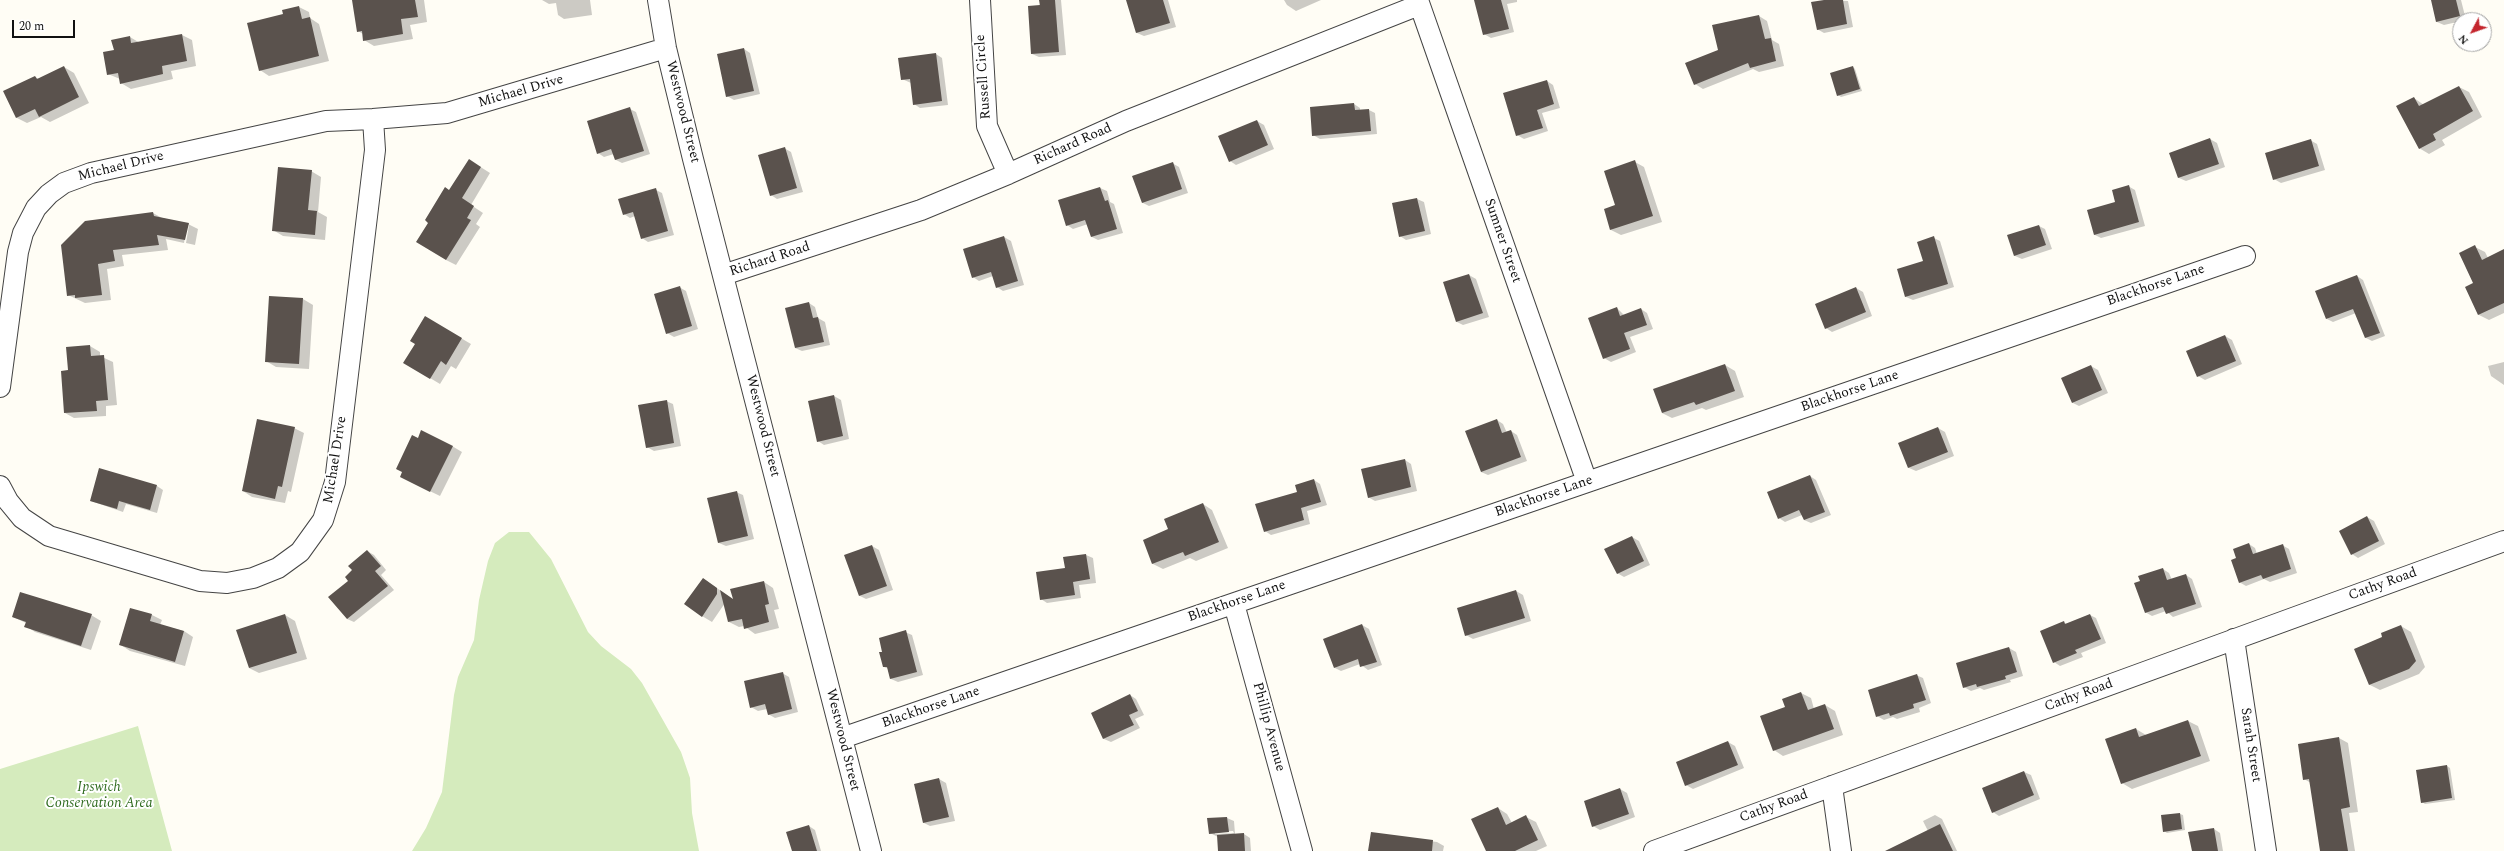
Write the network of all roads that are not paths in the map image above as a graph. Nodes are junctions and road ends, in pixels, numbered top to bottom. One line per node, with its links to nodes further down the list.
1 (658, 0): 4 (street, Westwood Street)
2 (980, 0): 6 (street, Russell Circle)
3 (1418, 3): 6 (street, Richard Road); 10 (street, Sumner Street)
4 (666, 48): 5 (street, Michael Drive); 8 (street, Westwood Street)
5 (373, 119): 9 (street, Michael Drive); 11 (street, Michael Drive)
6 (1008, 174): 8 (street, Richard Road)
7 (2245, 256): 10 (street, Blackhorse Lane)
8 (723, 275): 15 (street, Westwood Street)
9 (0, 387)
10 (1587, 482): 13 (street, Blackhorse Lane)
11 (0, 486)
12 (2504, 541): 14 (street, Cathy Road)
13 (1234, 604): 15 (street, Blackhorse Lane); 18 (street, Phillip Avenue)
14 (2234, 639): 16 (street, Cathy Road); 21 (street, Sarah Street)
15 (842, 738): 17 (street, Westwood Street)
16 (1832, 786): 19 (street, Cathy Road); 20 (street)
17 (871, 851)
18 (1302, 851)
19 (1654, 851)
20 (1841, 851)
21 (2266, 851)

